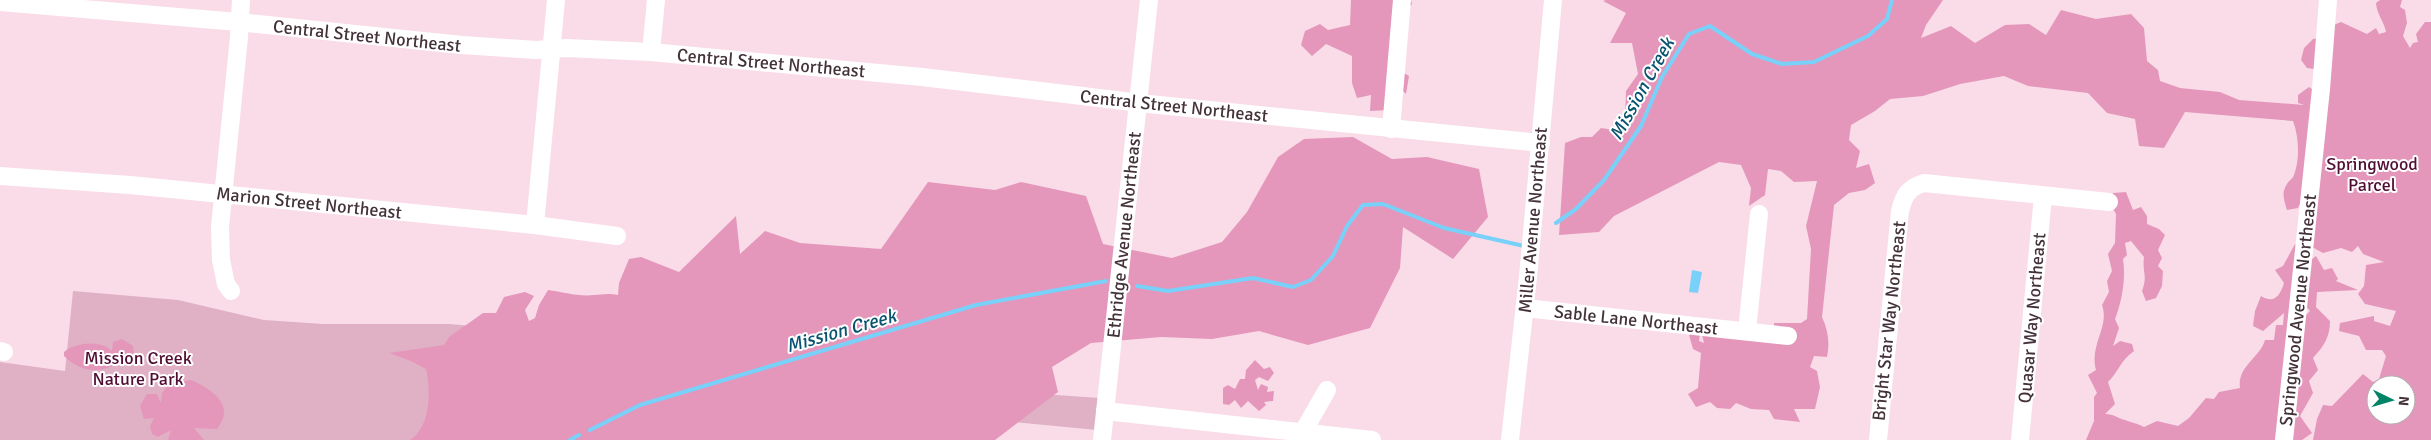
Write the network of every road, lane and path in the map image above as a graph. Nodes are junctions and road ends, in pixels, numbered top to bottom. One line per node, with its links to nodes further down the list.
1 (240, 0): 9 (street)
2 (556, 0): 10 (street)
3 (656, 0): 11 (street)
4 (1149, 0): 12 (street, Ethridge Avenue Northeast)
5 (1402, 0): 13 (street)
6 (1553, 0): 14 (street, Miller Avenue Northeast)
7 (2328, 0): 34 (street, Springwood Avenue Northeast)
8 (0, 2): 9 (street, Central Street Northeast)
9 (238, 22): 10 (street, Central Street Northeast); 16 (street)
10 (551, 49): 11 (street, Central Street Northeast); 20 (street)
11 (651, 52): 12 (street, Central Street Northeast)
12 (1139, 103): 13 (street, Central Street Northeast); 27 (street, Ethridge Avenue Northeast)
13 (1391, 129): 14 (street, Central Street Northeast)
14 (1541, 143): 23 (street, Miller Avenue Northeast)
15 (0, 176): 16 (street, Marion Street Northeast)
16 (224, 195): 20 (street, Marion Street Northeast); 22 (street)
17 (2043, 196): 18 (street); 32 (street, Bright Star Way Northeast); 33 (street, Quasar Way Northeast)
18 (2109, 202)
19 (1759, 214): 24 (street)
20 (535, 225): 21 (street, Marion Street Northeast)
21 (617, 236)
22 (231, 291)
23 (1525, 308): 24 (street, Sable Lane Northeast); 31 (street, Miller Avenue Northeast)
24 (1747, 331): 25 (street, Sable Lane Northeast)
25 (1788, 336)
26 (1327, 390): 28 (street)
27 (1105, 411): 28 (street); 29 (street, Ethridge Avenue Northeast)
28 (1303, 432): 30 (street)
29 (1102, 440)
30 (1372, 440)
31 (1510, 440)
32 (1878, 440)
33 (2020, 440)
34 (2284, 440)

